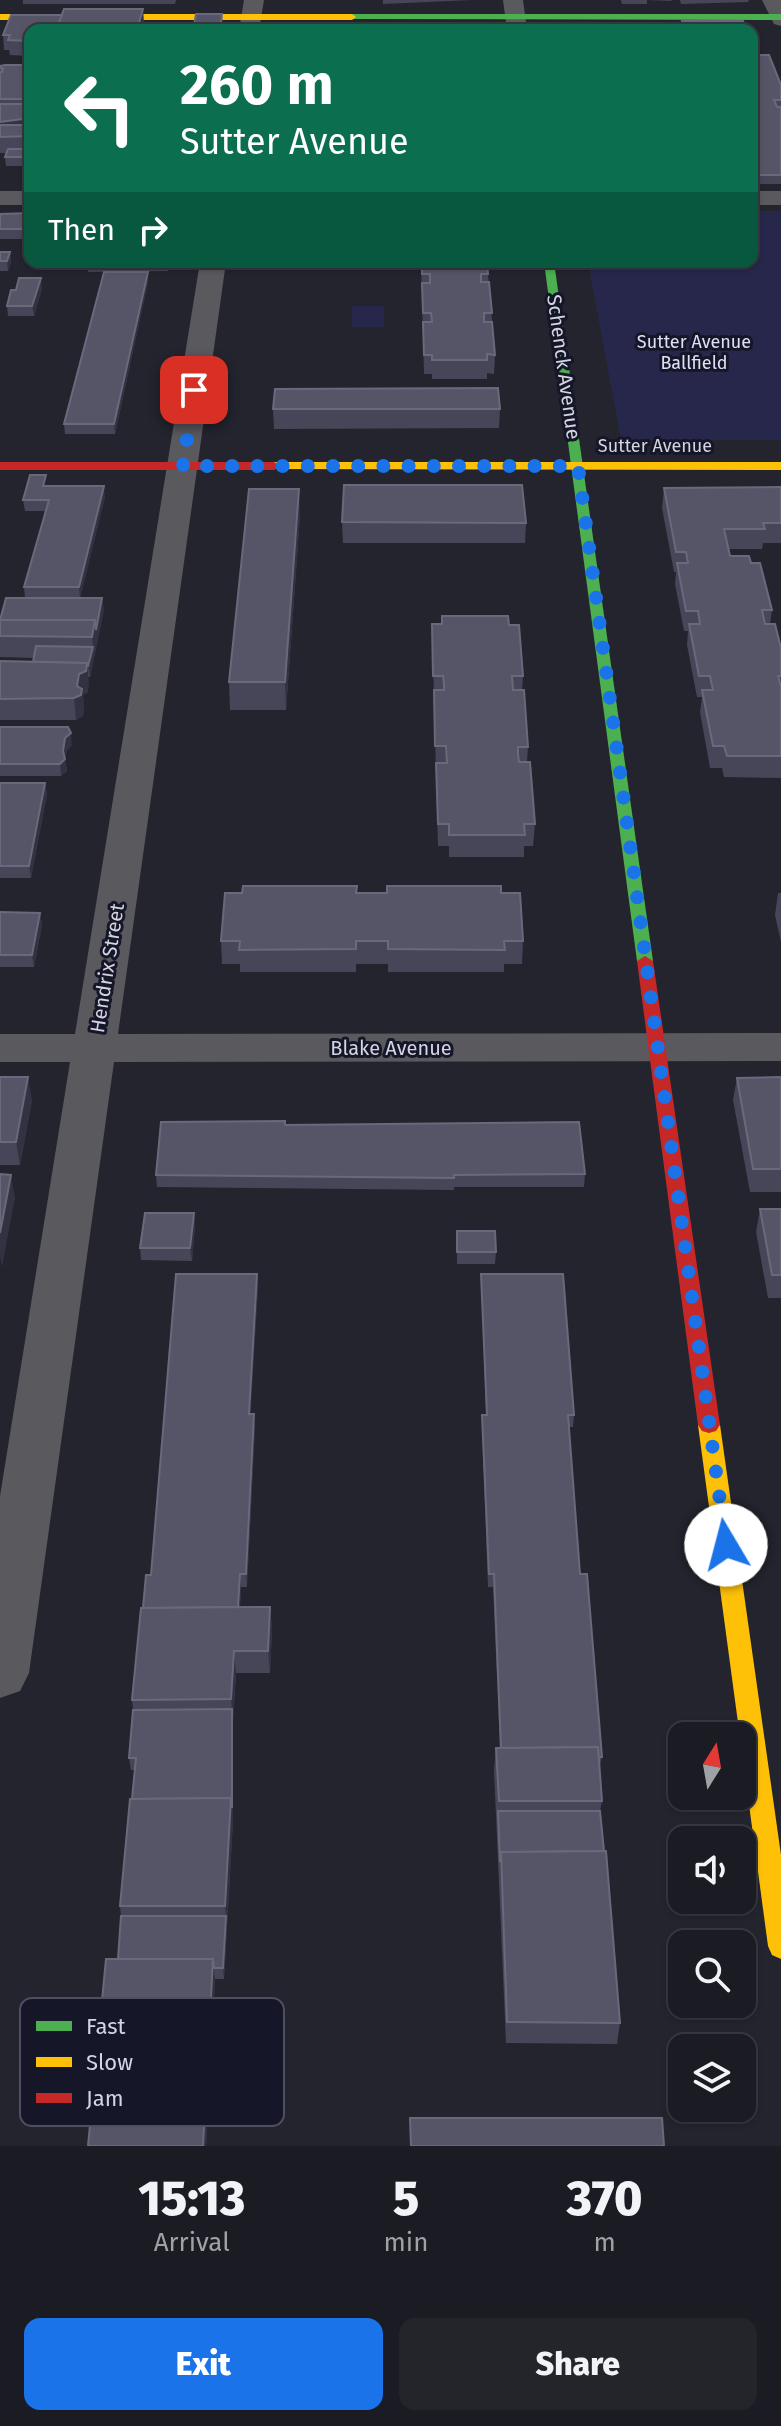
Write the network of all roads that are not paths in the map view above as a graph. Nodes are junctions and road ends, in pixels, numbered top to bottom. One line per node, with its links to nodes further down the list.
1 (778, 13): 3 (street)
2 (251, 16): 3 (street); 4 (street)
3 (515, 16)
4 (0, 17)
5 (0, 198): 6 (street)
6 (24, 198)
7 (758, 198): 8 (street)
8 (781, 198)
9 (212, 268): 12 (street, Hendrix Street)
10 (550, 268): 13 (street, Schenck Avenue)
11 (0, 466): 12 (street, Sutter Avenue)
12 (183, 466): 13 (street, Sutter Avenue); 18 (street, Hendrix Street)
13 (578, 466): 14 (street, Sutter Avenue); 15 (street, Schenck Avenue)
14 (781, 466)
15 (657, 1047): 16 (street, Blake Avenue); 18 (street, Blake Avenue); 20 (street, Schenck Avenue)
16 (781, 1047)
17 (0, 1048): 18 (street, Blake Avenue)
18 (95, 1048): 19 (street, Hendrix Street)
19 (0, 1673)
20 (781, 1946)

